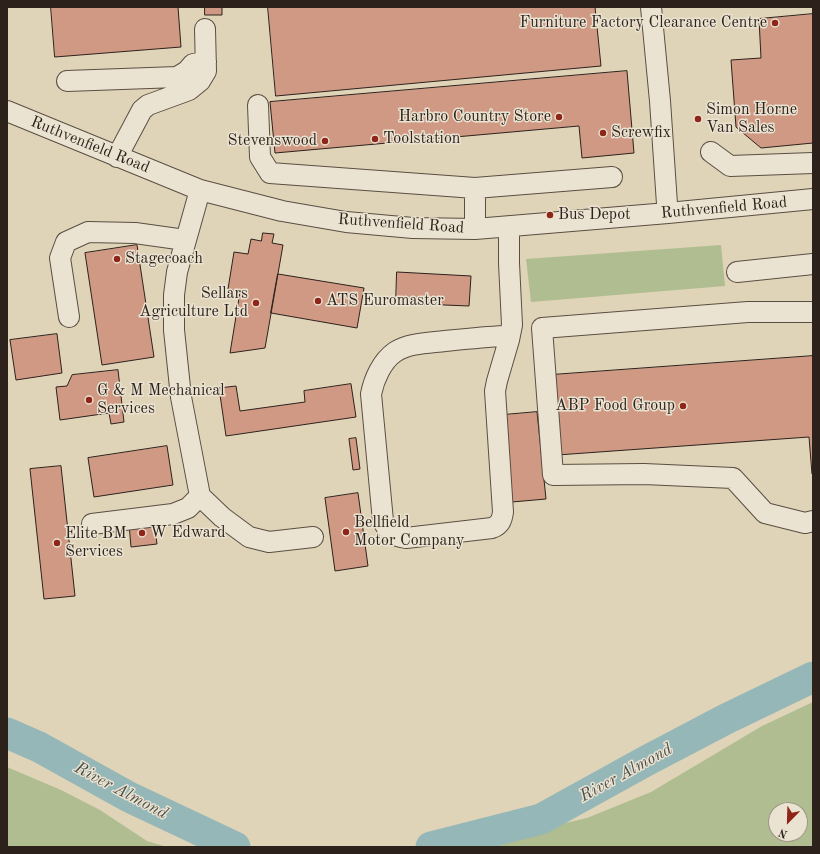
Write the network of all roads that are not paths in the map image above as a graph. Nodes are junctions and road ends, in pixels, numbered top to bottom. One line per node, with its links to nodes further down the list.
1 (651, 7): 14 (street)
2 (204, 29): 3 (street)
3 (206, 62): 4 (street); 8 (street)
4 (67, 81)
5 (258, 105): 11 (street)
6 (7, 111): 8 (street, Ruthvenfield Road)
7 (711, 152): 9 (street)
8 (117, 157): 12 (street, Ruthvenfield Road)
9 (813, 163)
10 (612, 177): 11 (street)
11 (475, 188): 16 (street)
12 (200, 190): 16 (street, Ruthvenfield Road); 17 (street)
13 (813, 199): 14 (street, Ruthvenfield Road)
14 (668, 213): 15 (street, Ruthvenfield Road)
15 (509, 227): 16 (street, Ruthvenfield Road); 22 (street)
16 (475, 229)
17 (185, 240): 21 (street); 23 (street)
18 (813, 264): 19 (street)
19 (738, 272)
20 (813, 312): 24 (street)
21 (69, 317)
22 (510, 334): 22 (street)
23 (200, 496): 25 (street); 26 (street)
24 (813, 522)
25 (92, 524)
26 (313, 537)

